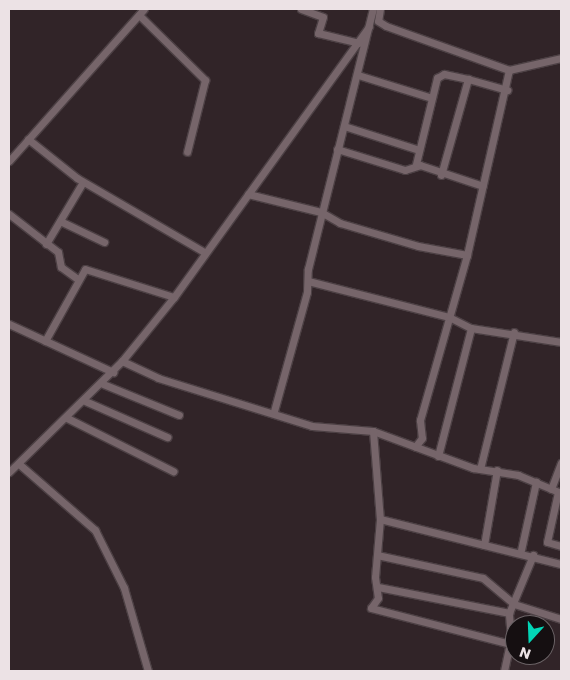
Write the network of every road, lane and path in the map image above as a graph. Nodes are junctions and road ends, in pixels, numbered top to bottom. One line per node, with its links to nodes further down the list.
1 (302, 9): 6 (street)
2 (373, 9): 5 (street)
3 (380, 9): 8 (street)
4 (142, 12): 14 (street); 17 (street)
5 (369, 27): 6 (street); 9 (street)
6 (358, 43): 23 (street)
7 (561, 59): 8 (street)
8 (509, 70): 11 (street)
9 (358, 75): 12 (street); 13 (street)
10 (468, 79): 11 (street); 12 (street); 20 (street)
11 (507, 90): 22 (street)
12 (432, 98): 16 (street)
13 (344, 126): 15 (street); 16 (street)
14 (28, 139): 18 (street); 21 (street)
15 (337, 149): 19 (street); 24 (street)
16 (416, 149): 19 (street)
17 (187, 152)
18 (9, 161)
19 (416, 164): 20 (street)
20 (441, 176): 22 (street)
21 (83, 182): 26 (street); 29 (street)
22 (483, 186): 30 (street)
23 (248, 194): 24 (street); 29 (street)
24 (321, 212): 30 (street); 32 (street)
25 (9, 214): 28 (street)
26 (60, 221): 27 (street); 28 (street)
27 (104, 242)
28 (46, 244): 31 (street)
29 (204, 252): 33 (street)
30 (466, 255): 34 (street)
31 (76, 278): 33 (street); 38 (street)
32 (308, 281): 34 (street); 44 (street)
33 (174, 297): 40 (street)
34 (448, 317): 36 (street); 49 (street)
35 (9, 324): 38 (street)
36 (471, 328): 37 (street); 50 (street)
37 (514, 332): 39 (street); 53 (street)
38 (45, 341): 41 (street)
39 (561, 342)
40 (122, 361): 41 (street); 44 (street)
41 (113, 372): 42 (street)
42 (103, 384): 43 (street); 45 (street)
43 (85, 401): 46 (street); 48 (street)
44 (274, 411): 47 (street)
45 (180, 415)
46 (67, 418): 52 (street); 56 (street)
47 (373, 431): 49 (street); 59 (street)
48 (167, 437)
49 (415, 446): 50 (street)
50 (438, 456): 53 (street)
51 (561, 463): 58 (street)
52 (19, 464): 55 (street); 71 (street)
53 (480, 469): 54 (street)
54 (497, 470): 57 (street); 60 (street)
55 (9, 472)
56 (173, 472)
57 (536, 482): 58 (street); 62 (street)
58 (557, 491): 61 (street)
59 (380, 519): 60 (street); 63 (street)
60 (484, 546): 62 (street)
61 (561, 546)
62 (521, 550): 64 (street)
63 (377, 556): 66 (street); 67 (street)
64 (533, 556): 65 (street); 67 (street)
65 (561, 564)
66 (378, 587): 68 (street); 70 (street)
67 (514, 604): 68 (street); 69 (street)
68 (510, 613)
69 (561, 619)
70 (505, 643)
71 (148, 671)

